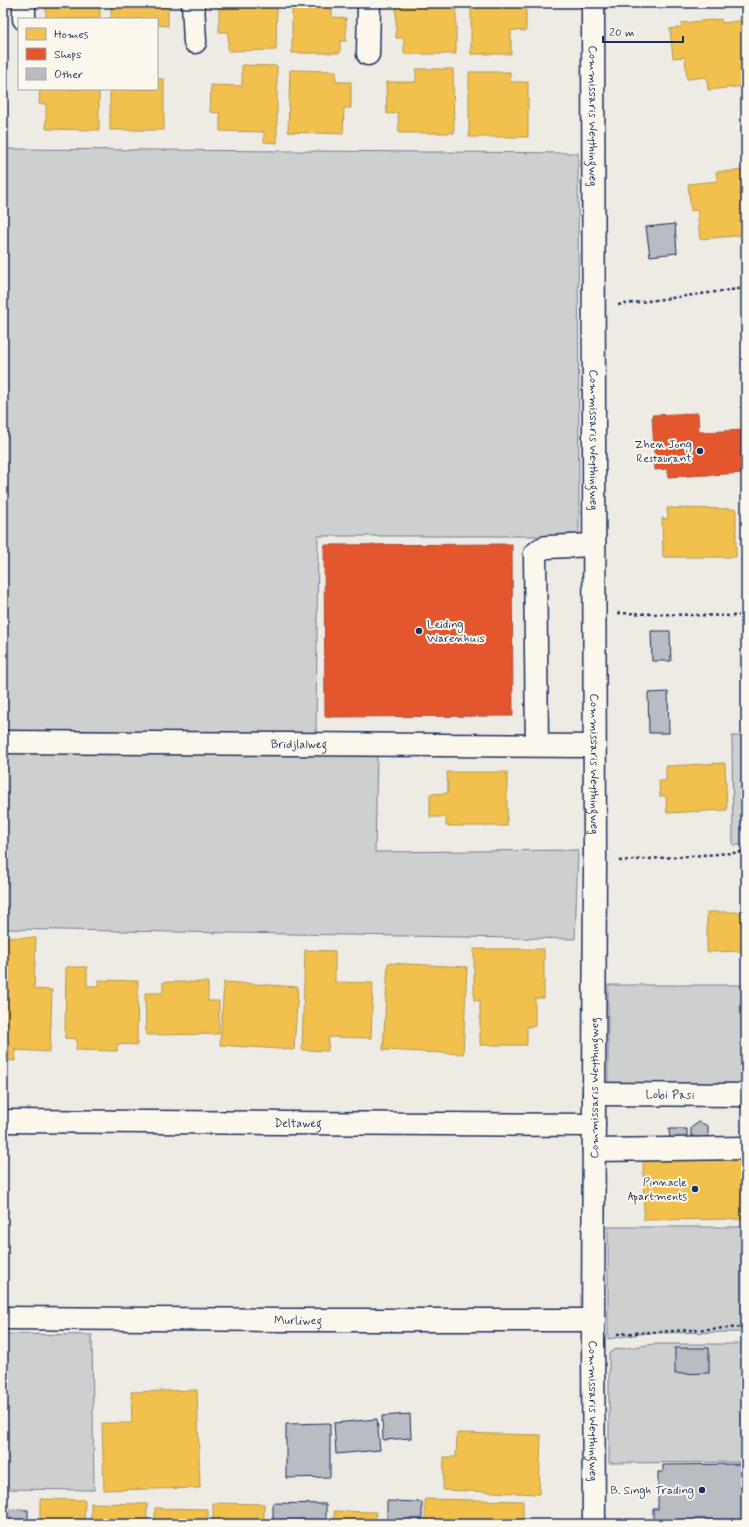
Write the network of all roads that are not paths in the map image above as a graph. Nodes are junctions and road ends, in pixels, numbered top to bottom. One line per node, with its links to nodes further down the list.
1 (24, 3): 5 (main road)
2 (193, 3): 6 (main road)
3 (369, 3): 7 (main road)
4 (593, 3): 8 (main road, Commissaris Weythingweg)
5 (24, 18)
6 (195, 42)
7 (368, 54)
8 (594, 545): 10 (main road); 11 (main road, Commissaris Weythingweg)
9 (3, 742): 10 (main road, Bridjlalweg)
10 (537, 745): 11 (main road, Bridjlalweg)
11 (594, 746): 12 (main road, Commissaris Weythingweg)
12 (594, 1094): 13 (main road, Lobi Pasi); 15 (main road, Commissaris Weythingweg)
13 (746, 1095)
14 (3, 1120): 15 (main road, Deltaweg)
15 (594, 1125): 17 (main road, Commissaris Weythingweg)
16 (746, 1148): 17 (main road)
17 (594, 1150): 19 (main road, Commissaris Weythingweg)
18 (3, 1318): 19 (main road, Murliweg)
19 (593, 1328): 20 (main road, Commissaris Weythingweg)
20 (594, 1524)

